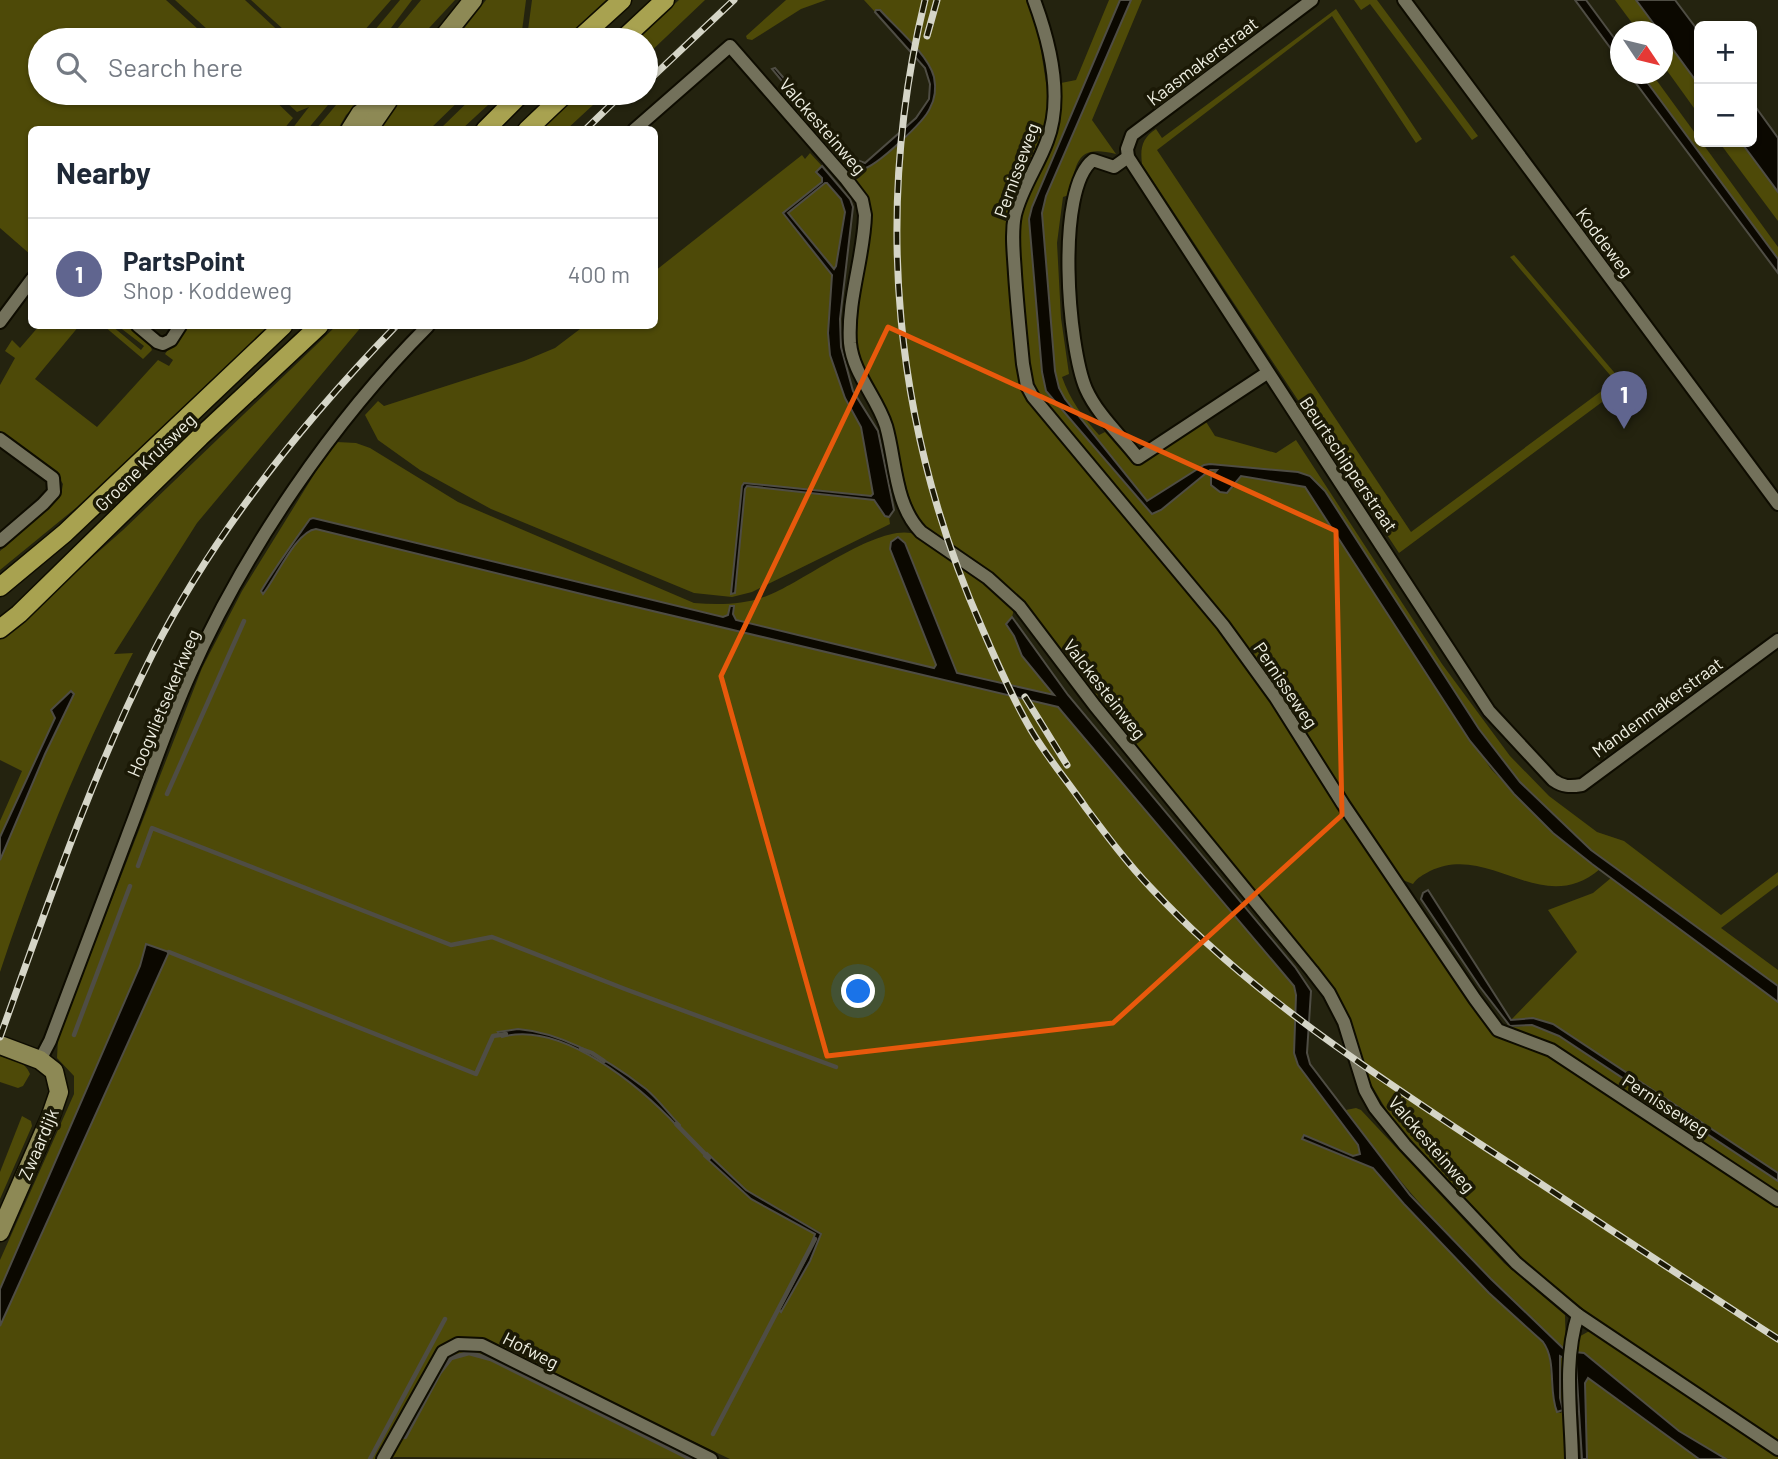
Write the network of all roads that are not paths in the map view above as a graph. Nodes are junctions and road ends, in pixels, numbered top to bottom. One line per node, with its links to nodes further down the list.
1 (473, 0): 7 (street)
2 (622, 0): 8 (main road)
3 (665, 0): 9 (main road)
4 (1034, 0): 37 (street, Pernisseweg)
5 (1312, 0): 19 (street, Kaasmakerstraat)
6 (1404, 0): 29 (street, Koddeweg)
7 (451, 28)
8 (591, 28)
9 (635, 28)
10 (372, 105): 14 (street)
11 (385, 105): 15 (street)
12 (510, 105): 16 (main road)
13 (553, 105): 17 (main road)
14 (352, 126)
15 (371, 126)
16 (489, 126)
17 (531, 126)
18 (639, 126): 39 (street, Valckesteinweg)
19 (1128, 157): 27 (street, Beurtschipperstraat); 27 (street)
20 (28, 284): 21 (street)
21 (0, 323)
22 (142, 329): 23 (street)
23 (178, 329)
24 (280, 329): 31 (main road, Groene Kruisweg)
25 (316, 329): 32 (main road, Groene Kruisweg)
26 (425, 329): 36 (street, Hoogvlietsekerkweg)
27 (1267, 373): 34 (street, Beurtschipperstraat)
28 (0, 439): 30 (street)
29 (1778, 504)
30 (0, 541)
31 (0, 587)
32 (0, 629)
33 (1778, 640): 34 (street, Mandenmakerstraat)
34 (1553, 780)
35 (0, 1045): 36 (street)
36 (40, 1060): 38 (street, Zwaardijk)
37 (1778, 1200)
38 (0, 1232)
39 (1578, 1315): 40 (street, Valckesteinweg); 43 (street)
40 (1778, 1449)
41 (383, 1459): 42 (street, Hofweg)
42 (711, 1459)
43 (1572, 1459)

